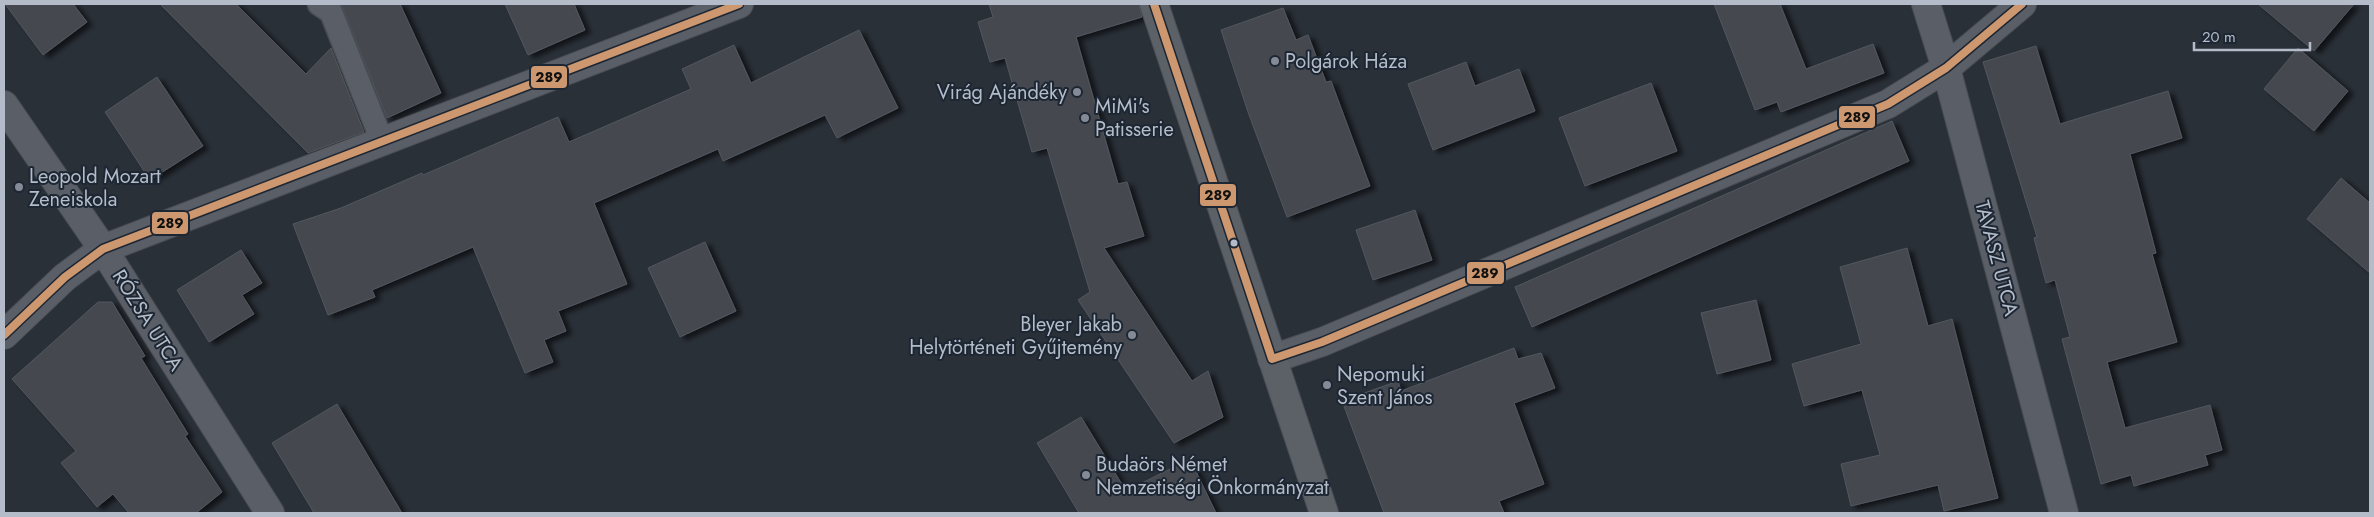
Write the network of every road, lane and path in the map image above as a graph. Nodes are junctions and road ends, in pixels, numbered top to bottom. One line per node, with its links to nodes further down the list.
1 (319, 4): 8 (lane)
2 (738, 4): 8 (street)
3 (1154, 4): 11 (main road)
4 (1926, 4): 6 (street, TAVASZ UTCA)
5 (2022, 4): 6 (street)
6 (1946, 68): 11 (street); 14 (street, TAVASZ UTCA)
7 (4, 105): 9 (street, RÓZSA UTCA)
8 (382, 141): 9 (street)
9 (103, 248): 10 (street); 12 (street, RÓZSA UTCA)
10 (4, 335)
11 (1272, 359): 13 (main road)
12 (270, 513)
13 (1324, 513)
14 (2064, 513)

